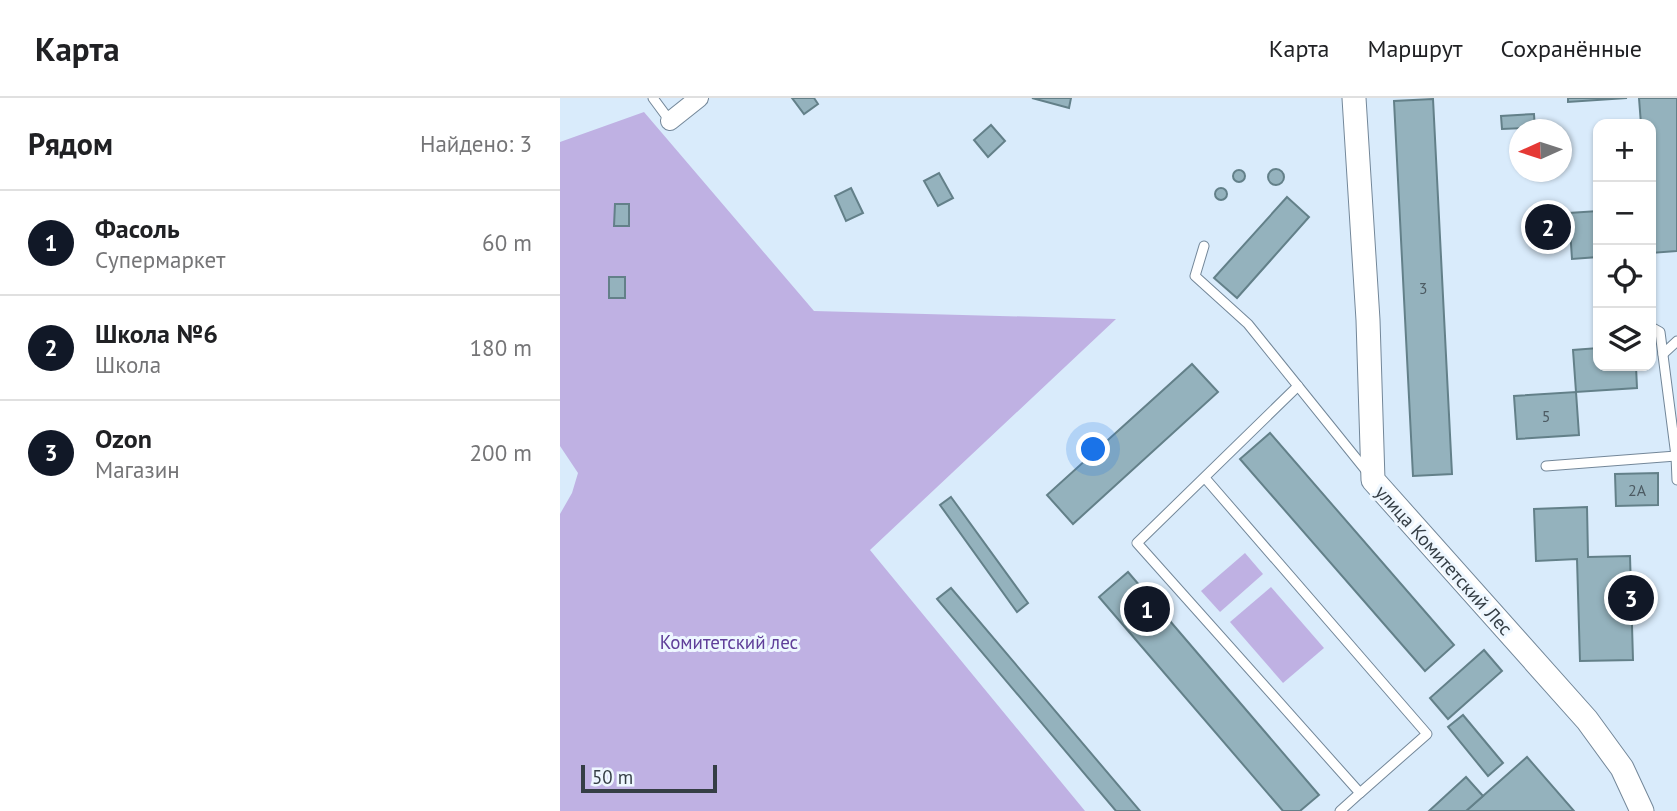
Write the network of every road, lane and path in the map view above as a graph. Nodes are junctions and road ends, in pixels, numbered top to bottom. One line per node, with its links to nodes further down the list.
1 (653, 98): 4 (lane)
2 (699, 98): 4 (street)
3 (1353, 98): 13 (street, улица Комитетский Лес)
4 (670, 121)
5 (1204, 246): 9 (lane)
6 (1656, 330): 8 (lane)
7 (1677, 341): 8 (lane)
8 (1663, 354): 10 (lane)
9 (1298, 386): 12 (lane); 13 (lane)
10 (1676, 456): 11 (lane); 14 (lane)
11 (1546, 466)
12 (1205, 478): 15 (lane); 15 (lane)
13 (1373, 480): 17 (street, улица Комитетский Лес)
14 (1677, 480)
15 (1360, 793): 16 (lane)
16 (1340, 811)
17 (1642, 811)

